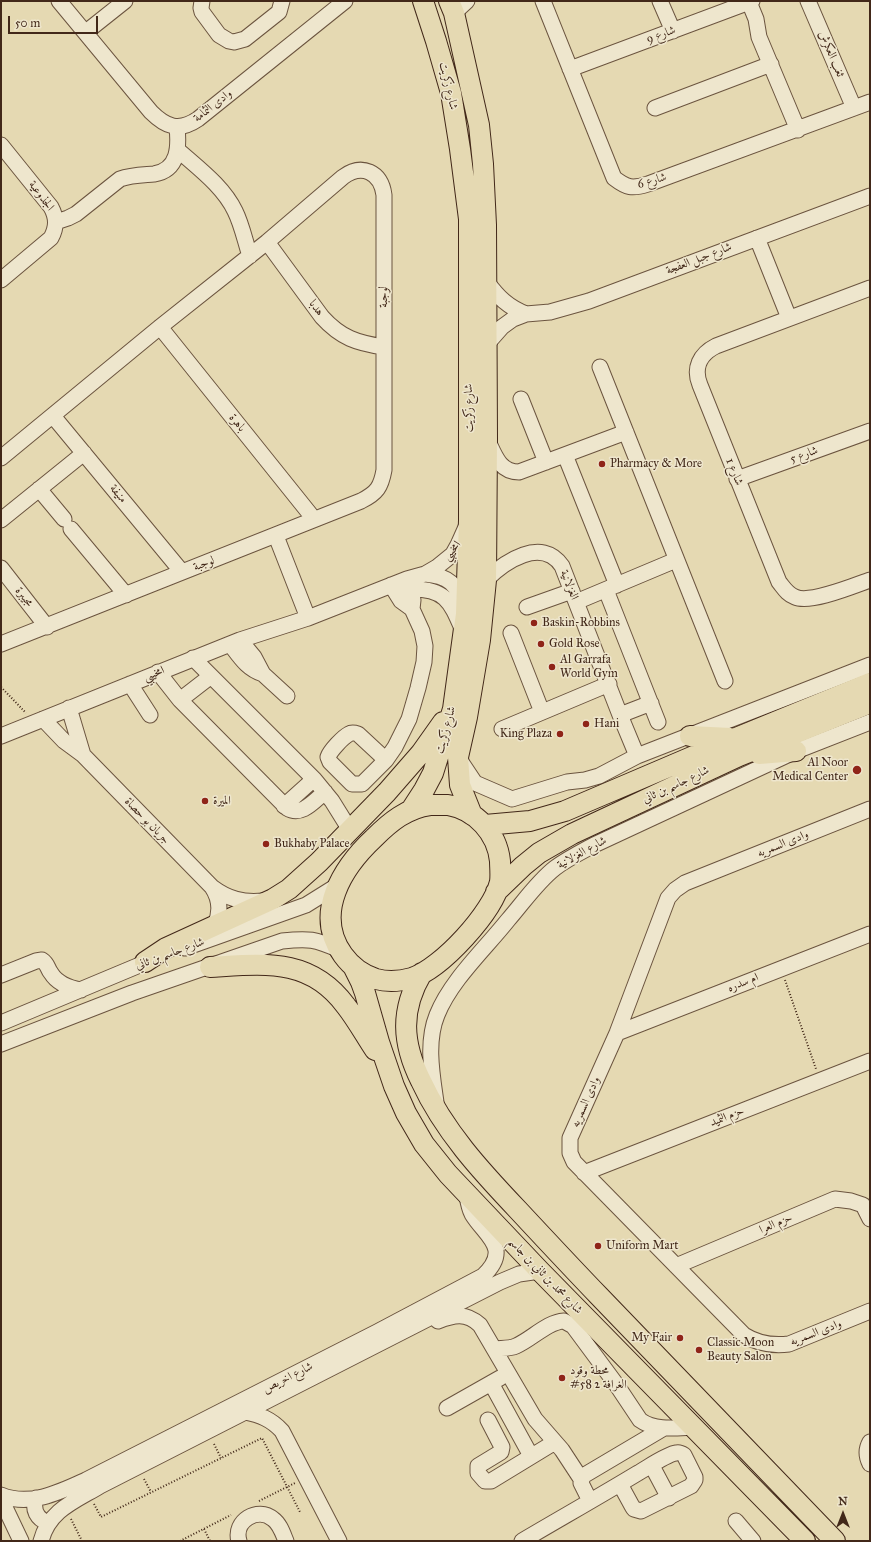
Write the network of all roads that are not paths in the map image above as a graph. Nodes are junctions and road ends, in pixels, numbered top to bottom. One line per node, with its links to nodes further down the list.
1 (59, 1): 13 (street)
2 (125, 1): 13 (street)
3 (202, 1): 4 (street)
4 (282, 1)
5 (423, 1): 50 (main road, شارع زكريت)
6 (543, 1): 15 (street, شارع 6)
7 (660, 1): 12 (street)
8 (808, 1): 18 (street, ثغب العكرش)
9 (339, 3): 19 (street, وادى الثمامة)
10 (747, 3): 12 (street, شارع 9); 14 (street)
11 (457, 5): 29 (main road, شارع زكريت)
12 (673, 31): 15 (street, شارع 9)
13 (86, 32): 19 (street)
14 (771, 64): 17 (street); 20 (street)
15 (570, 69): 20 (street, شارع 6)
16 (870, 102): 18 (street, شارع 6)
17 (655, 108)
18 (854, 108): 20 (street, شارع 6)
19 (177, 126): 22 (street)
20 (798, 130)
21 (1, 145): 24 (street, الجذوعية)
22 (178, 150): 24 (street); 27 (street)
23 (870, 196): 25 (street, شارع جبل العفجة)
24 (56, 222): 28 (street, الجذوعية)
25 (757, 238): 31 (street, شارع جبل العفجة); 32 (street)
26 (267, 242): 27 (street, لوجبة); 35 (street, هدبا); 35 (street, لوجبة)
27 (250, 256): 33 (street, لوجبة)
28 (1, 280)
29 (487, 282): 31 (street); 34 (main road, شارع زكريت)
30 (870, 288): 32 (street, شارع 1)
31 (526, 314): 34 (street, شارع جبل العفجة)
32 (789, 318): 46 (street, شارع 1)
33 (160, 327): 38 (street, لوجبة); 48 (street, باهرة)
34 (487, 344): 41 (main road, شارع زكريت)
35 (384, 347): 48 (street, لوجبة)
36 (600, 367): 40 (street)
37 (522, 399): 45 (street)
38 (53, 416): 42 (street, منيفة); 44 (street, لوجبة)
39 (870, 431): 46 (street, شارع 5)
40 (626, 432): 43 (street); 52 (street)
41 (487, 439): 45 (street); 56 (main road, شارع زكريت)
42 (84, 453): 47 (street); 54 (street, منيفة)
43 (565, 455): 45 (street); 60 (street)
44 (1, 458)
45 (546, 462)
46 (737, 479): 57 (street, شارع 1)
47 (39, 489): 49 (street); 61 (street)
48 (314, 519): 51 (street, لوجبة)
49 (1, 520)
50 (469, 520): 55 (street, امخيبي); 66 (main road, شارع زكريت)
51 (276, 536): 54 (street, لوجبة); 65 (street)
52 (676, 560): 60 (street); 75 (street)
53 (1, 568): 67 (street, مجيبرة)
54 (182, 572): 61 (street, لوجبة)
55 (425, 574): 58 (street, امخيبي); 66 (street, امخيبي)
56 (486, 580): 62 (street, الغزلانية); 98 (main road, شارع زكريت)
57 (870, 580)
58 (409, 584): 59 (street, امخيبي); 64 (street); 66 (street)
59 (391, 585): 64 (street); 65 (street, امخيبي)
60 (612, 587): 62 (street); 82 (street)
61 (126, 595): 67 (street, لوجبة)
62 (574, 596): 63 (street); 78 (street, الغزلانية)
63 (527, 608)
64 (412, 609): 99 (street)
65 (308, 618): 69 (street, امخيبي)
66 (465, 624): 84 (main road, شارع زكريت)
67 (48, 626): 70 (street, لوجبة)
68 (511, 633): 85 (street)
69 (235, 642): 71 (street, امخيبي); 79 (street)
70 (1, 644)
71 (193, 658): 73 (street, امخيبي); 74 (street)
72 (870, 665): 93 (street)
73 (158, 672): 77 (street, امخيبي); 80 (street)
74 (211, 676): 80 (street); 100 (street)
75 (724, 681)
76 (870, 683): 94 (main road, شارع جاسم بن ثاني)
77 (130, 684): 83 (street, امخيبي); 86 (street)
78 (609, 684): 85 (street); 87 (street, الغزلانية)
79 (287, 696)
80 (180, 700): 102 (street)
81 (870, 703): 94 (main road, شارع جاسم بن ثاني)
82 (651, 704): 87 (street); 89 (street)
83 (69, 708): 88 (street, امخيبي); 96 (street, جريان بو حصاة)
84 (453, 709): 104 (main road, شارع زكريت); 106 (main road)
85 (542, 712): 91 (street)
86 (150, 715)
87 (620, 716): 97 (street, الغزلانية)
88 (39, 720): 92 (street, امخيبي); 96 (street, جريان بو حصاة)
89 (658, 722)
90 (870, 722): 95 (street, شارع الغزلانية)
91 (502, 729)
92 (1, 736)
93 (690, 736): 94 (main road); 97 (street)
94 (738, 747): 95 (main road); 105 (main road, شارع جاسم بن ثاني); 109 (main road, شارع جاسم بن ثاني)
95 (796, 751): 127 (street, شارع الغزلانية)
96 (83, 755): 108 (street, جريان بو حصاة)
97 (638, 756): 98 (street)
98 (458, 757): 105 (main road, شارع زكريت)
99 (386, 760)
100 (314, 779): 101 (street); 102 (street)
101 (325, 792): 102 (street); 106 (street)
102 (284, 806)
103 (870, 809): 123 (street, وادى السمريه)
104 (411, 810): 105 (main road); 107 (main road)
105 (478, 820): 109 (main road, شارع زكريت)
106 (350, 830): 110 (main road)
107 (338, 885): 113 (main road); 114 (street, شارع جاسم بن ثاني)
108 (212, 887): 110 (street, جريان بو حصاة); 111 (street, جريان بو حصاة)
109 (496, 892): 118 (main road)
110 (273, 899): 111 (main road)
111 (215, 925): 114 (main road)
112 (870, 934): 123 (street, ام سدره)
113 (340, 950): 115 (main road); 116 (street, شارع جاسم بن ثاني)
114 (145, 962): 120 (street, شارع جاسم بن ثاني)
115 (353, 966): 118 (main road); 126 (main road, شارع محمد بن ثاني بن جاسم)
116 (210, 967): 124 (street, شارع جاسم بن ثاني); 126 (main road)
117 (51, 973): 119 (street); 120 (street); 121 (street)
118 (422, 973): 127 (main road, شارع محمد بن ثاني بن جاسم)
119 (1, 975)
120 (81, 990): 121 (street, شارع جاسم بن ثاني)
121 (43, 1006): 122 (street, شارع جاسم بن ثاني)
122 (1, 1023)
123 (616, 1033): 128 (street, وادى السمريه)
124 (1, 1044)
125 (870, 1061): 128 (street, حزم الثميد)
126 (387, 1069): 129 (main road, شارع محمد بن ثاني بن جاسم)
127 (438, 1111): 165 (main road, شارع محمد بن ثاني بن جاسم)
128 (584, 1173): 131 (street, وادى السمريه)
129 (466, 1195): 132 (main road, شارع محمد بن ثاني بن جاسم); 151 (street, شارع اخريص)
130 (870, 1219): 131 (street, حزم العرا)
131 (676, 1266): 133 (street, وادى السمريه)
132 (540, 1271): 134 (street, شارع اخريص); 141 (main road, شارع محمد بن ثاني بن جاسم)
133 (870, 1311)
134 (410, 1328): 135 (street); 139 (street, شارع اخريص)
135 (494, 1349): 136 (street); 142 (street)
136 (507, 1373): 137 (street); 143 (street)
137 (491, 1383): 138 (street); 145 (street)
138 (447, 1408)
139 (245, 1412): 156 (street, شارع اخريص); 162 (street)
140 (488, 1420): 145 (street)
141 (692, 1427): 142 (street); 164 (main road, شارع محمد بن ثاني بن جاسم)
142 (664, 1428): 148 (street)
143 (555, 1442): 145 (street); 148 (street)
144 (870, 1442): 146 (street)
145 (531, 1456)
146 (870, 1464)
147 (652, 1466): 149 (street); 152 (street); 152 (street)
148 (581, 1480): 154 (street)
149 (620, 1484): 152 (street); 154 (street)
150 (1, 1495): 151 (street, شارع اخريص)
151 (36, 1498): 156 (street)
152 (669, 1498)
153 (1, 1499): 158 (street)
154 (590, 1502): 157 (street)
155 (736, 1521): 163 (street)
156 (48, 1522): 159 (street, شارع اخريص)
157 (529, 1539)
158 (21, 1541)
159 (41, 1541)
160 (239, 1541): 161 (street)
161 (286, 1541)
162 (339, 1541)
163 (753, 1541)
164 (805, 1541)
165 (835, 1541)

